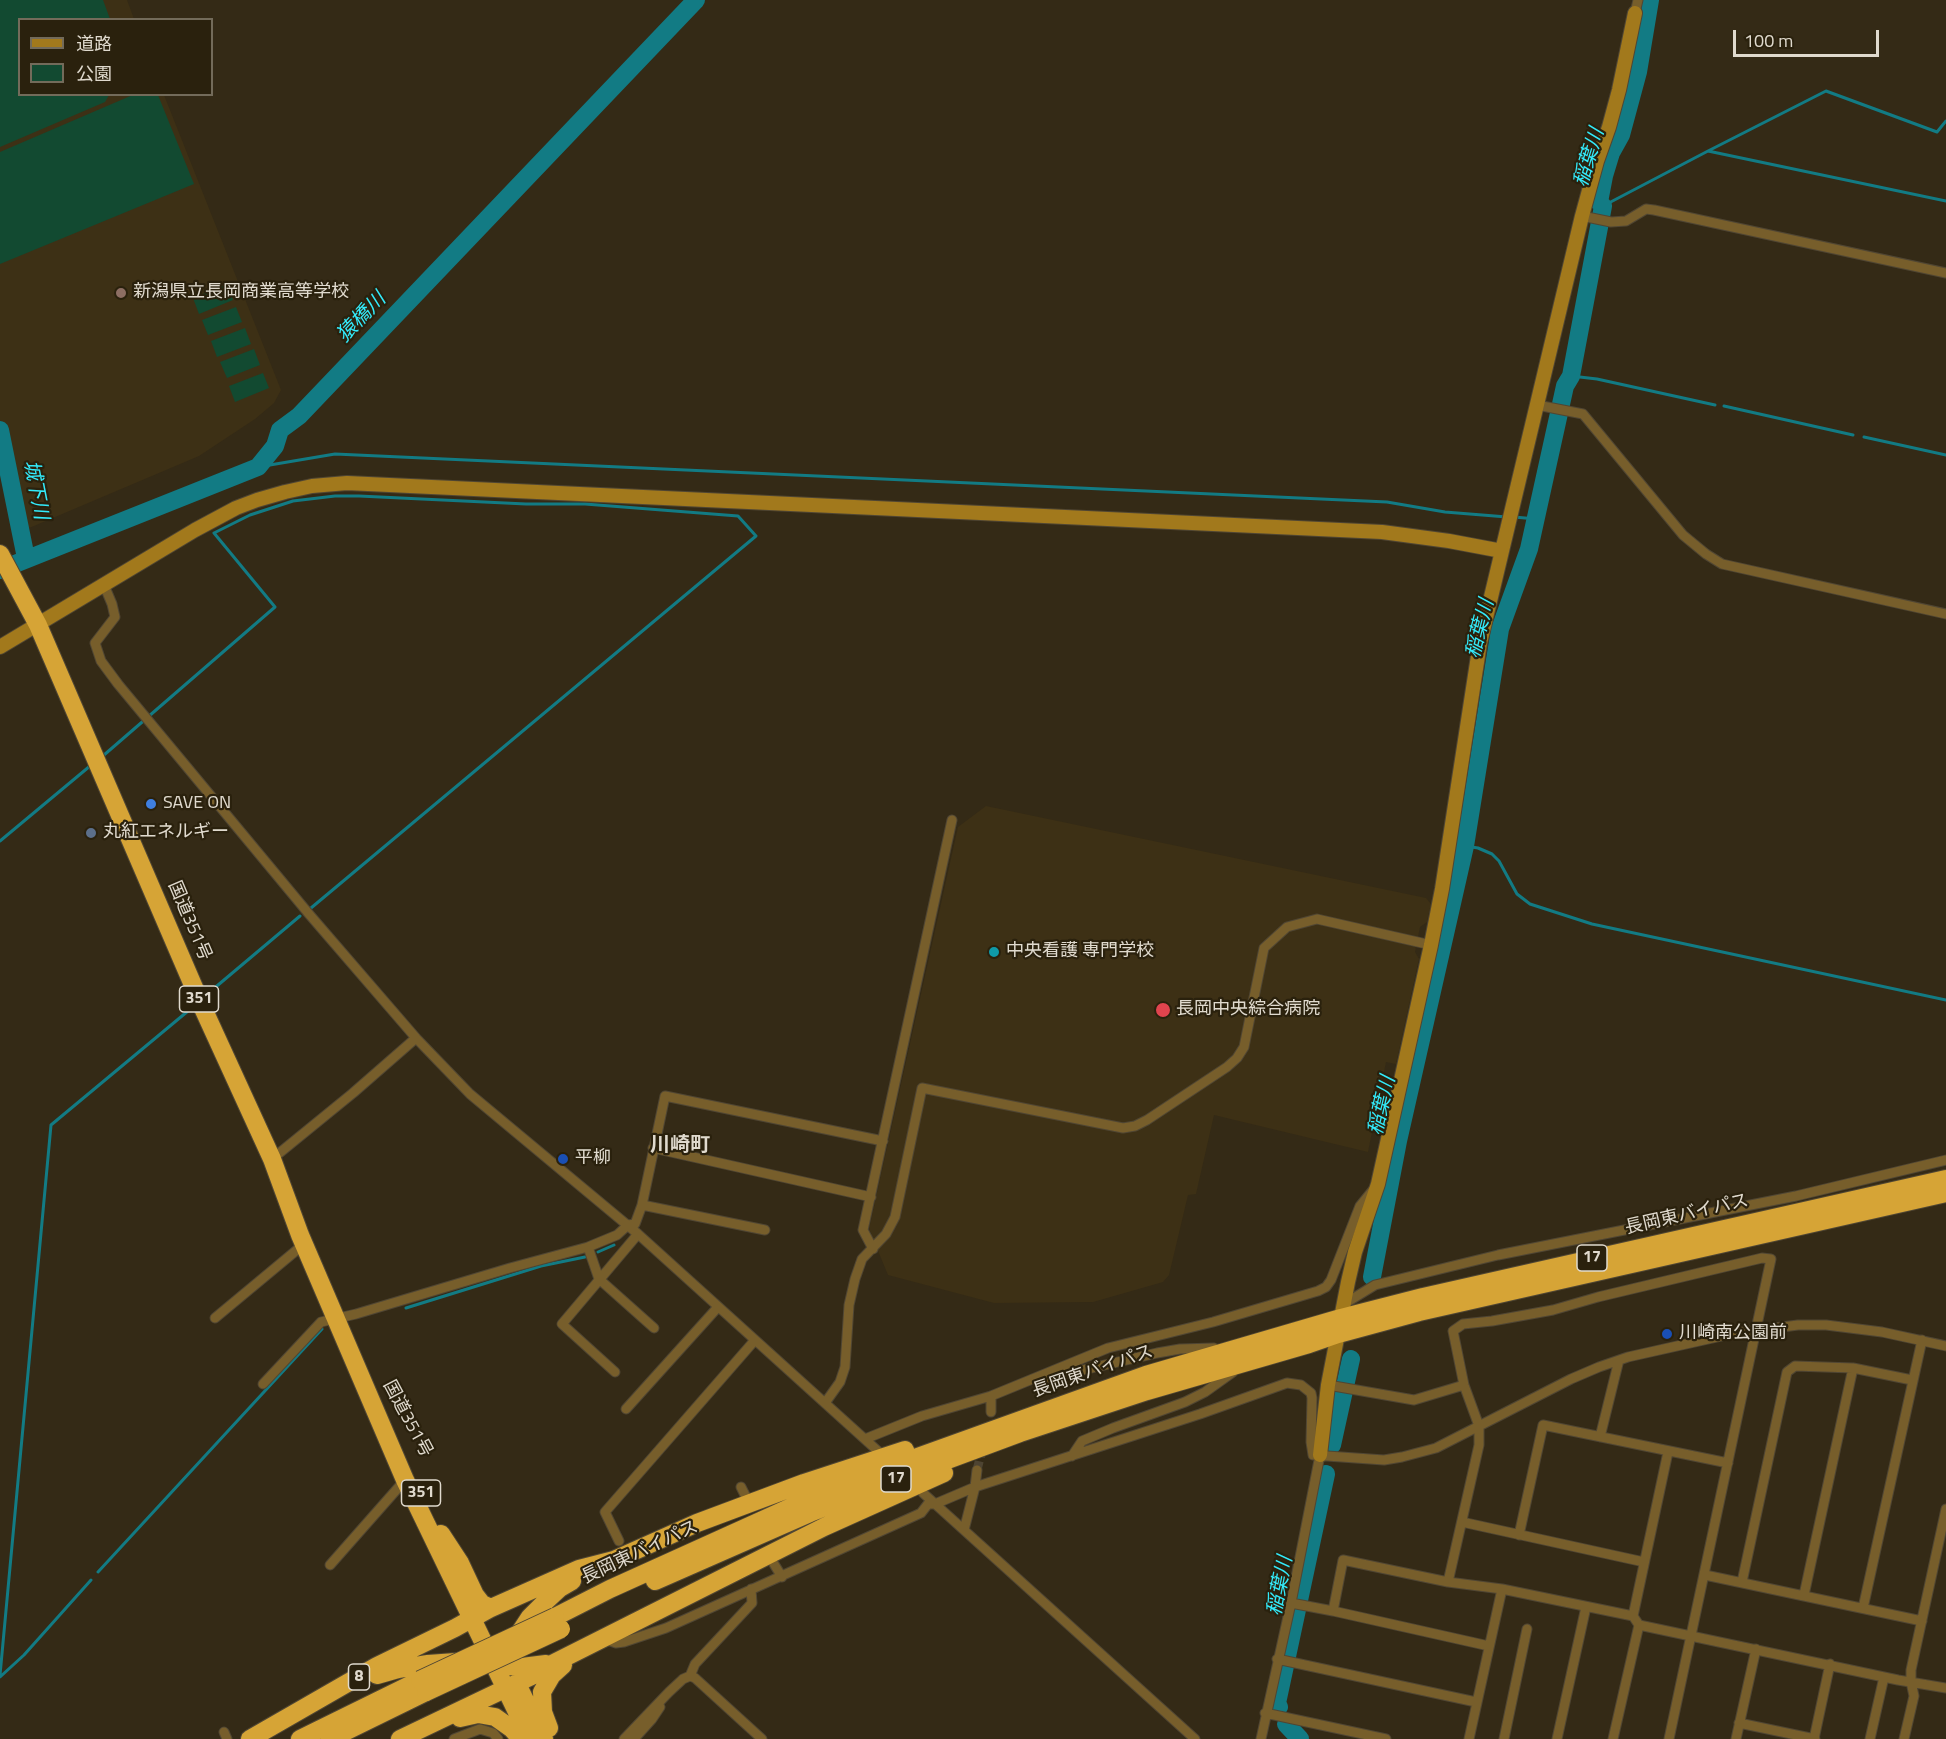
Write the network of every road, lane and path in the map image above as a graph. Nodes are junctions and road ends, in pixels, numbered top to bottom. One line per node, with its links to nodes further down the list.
1 (1636, 6): 2 (street)
2 (1585, 216): 3 (street); 4 (street)
3 (1946, 273)
4 (1541, 405): 5 (street); 8 (street)
5 (1502, 552): 7 (street); 12 (street)
6 (0, 554): 9 (highway, 国道351号 / 351)
7 (104, 585): 9 (street); 13 (street)
8 (1946, 614)
9 (38, 625): 10 (street); 16 (highway, 国道351号 / 351)
10 (0, 647)
11 (952, 820): 14 (street)
12 (1431, 945): 19 (street); 28 (street)
13 (416, 1038): 16 (street); 23 (street)
14 (883, 1141): 15 (street); 21 (street)
15 (653, 1148): 21 (street); 22 (street)
16 (272, 1159): 26 (highway, 国道351号 / 351)
17 (1946, 1160): 33 (street)
18 (1946, 1179): 33 (highway, 長岡東バイパス / 17)
19 (1378, 1184): 33 (street); 47 (street)
20 (1946, 1193): 33 (highway, 長岡東バイパス / 17)
21 (871, 1197): 28 (street)
22 (642, 1205): 23 (street); 24 (street)
23 (628, 1225): 25 (street); 27 (street)
24 (765, 1230)
25 (638, 1234): 29 (street); 30 (street)
26 (304, 1244): 31 (street); 32 (highway, 国道351号 / 351)
27 (588, 1247): 29 (street); 32 (street)
28 (873, 1249): 51 (street)
29 (599, 1279): 34 (street); 42 (street)
30 (718, 1307): 36 (street); 53 (street)
31 (215, 1318)
32 (336, 1318): 43 (highway, 国道351号 / 351); 46 (street)
33 (1341, 1318): 39 (highway, 長岡東バイパス / 17); 48 (street)
34 (654, 1328)
35 (1757, 1329): 37 (street); 40 (street); 49 (street); 62 (street)
36 (755, 1340): 51 (street); 74 (street)
37 (1922, 1340): 38 (street); 45 (street)
38 (1946, 1346)
39 (1242, 1355): 44 (highway, 長岡東バイパス / 17); 47 (street); 52 (highway, 長岡東バイパス / 17); 61 (street)
40 (1619, 1360): 55 (street); 56 (street)
41 (1853, 1368): 45 (street); 82 (street); 85 (street)
42 (615, 1372)
43 (359, 1373): 64 (highway, 国道351号 / 351); 90 (highway, 国道351号 / 351)
44 (1146, 1375): 75 (highway, 17); 93 (highway, 長岡東バイパス / 17)
45 (1912, 1380): 88 (street)
46 (263, 1384)
47 (1022, 1384): 50 (street)
48 (1333, 1385): 49 (street); 60 (street)
49 (1464, 1385): 55 (street)
50 (991, 1396): 54 (street); 57 (street)
51 (825, 1403): 57 (street)
52 (1094, 1408): 93 (highway, 長岡東バイパス / 17); 97 (highway, 17)
53 (626, 1409)
54 (991, 1412)
55 (1479, 1426): 60 (street); 71 (street)
56 (1600, 1437): 59 (street); 73 (street)
57 (865, 1439): 58 (street)
58 (879, 1452)
59 (1668, 1452): 62 (street); 76 (street)
60 (1320, 1455): 61 (street); 86 (street)
61 (1072, 1456): 66 (street)
62 (1728, 1463): 79 (street)
63 (977, 1470): 66 (street)
64 (405, 1480): 78 (street); 90 (highway, 国道351号 / 351)
65 (741, 1487): 68 (street)
66 (975, 1487): 69 (street); 72 (street)
67 (923, 1493): 69 (street)
68 (746, 1497)
69 (935, 1504): 72 (street); 80 (street)
70 (1946, 1509): 92 (street)
71 (1462, 1522): 73 (street); 81 (street)
72 (964, 1530): 126 (street)
73 (1519, 1534): 76 (street)
74 (619, 1541)
75 (614, 1560): 90 (highway, 17); 102 (highway)
76 (1644, 1562): 91 (street)
77 (774, 1564): 80 (street)
78 (330, 1565)
79 (1705, 1575): 82 (street); 96 (street)
80 (782, 1577): 83 (street)
81 (1448, 1582): 84 (street); 89 (street)
82 (1742, 1582): 85 (street)
83 (751, 1589): 97 (street); 103 (street)
84 (1502, 1589): 87 (street); 98 (street)
85 (1804, 1595): 88 (street)
86 (1291, 1603): 89 (street); 100 (street)
87 (1586, 1607): 91 (street); 131 (street)
88 (1863, 1608): 92 (street)
89 (1333, 1611): 98 (street)
90 (480, 1613): 102 (highway); 106 (highway, 8)
91 (1634, 1616): 94 (street)
92 (1922, 1621): 105 (street)
93 (558, 1623): 102 (highway, 長岡東バイパス / 17, bridge)
94 (1639, 1625): 96 (street); 132 (street)
95 (1527, 1629): 130 (street)
96 (1690, 1635): 99 (street); 133 (street)
97 (605, 1639): 102 (highway, 17); 122 (highway)
98 (1490, 1646): 110 (street)
99 (1756, 1649): 101 (street); 112 (street)
100 (1277, 1659): 110 (street); 111 (street)
101 (1830, 1664): 104 (street); 135 (street)
102 (501, 1669): 106 (highway); 107 (highway, 長岡東バイパス / 8, bridge); 113 (highway); 120 (highway); 121 (highway)
103 (690, 1676): 109 (street); 125 (street)
104 (1884, 1677): 105 (street); 136 (street)
105 (1911, 1682): 108 (street); 137 (street)
106 (349, 1683): 114 (highway, 8)
107 (423, 1686): 115 (highway, 長岡東バイパス / 8); 116 (highway, 長岡東バイパス / 8)
108 (1946, 1688)
109 (669, 1692): 123 (street); 124 (street)
110 (1476, 1702): 129 (street)
111 (1265, 1713): 127 (street); 128 (street)
112 (1739, 1723): 134 (street); 135 (street)
113 (403, 1738): 119 (highway)
114 (250, 1739)
115 (300, 1739)
116 (330, 1739)
117 (454, 1739): 118 (street)
118 (498, 1739)
119 (521, 1739)
120 (530, 1739)
121 (544, 1739)
122 (554, 1739)
123 (624, 1739)
124 (634, 1739)
125 (762, 1739)
126 (1195, 1739)
127 (1261, 1739)
128 (1386, 1739)
129 (1469, 1739)
130 (1504, 1739)
131 (1557, 1739)
132 (1613, 1739)
133 (1669, 1739)
134 (1736, 1739)
135 (1814, 1739)
136 (1870, 1739)
137 (1904, 1739)

